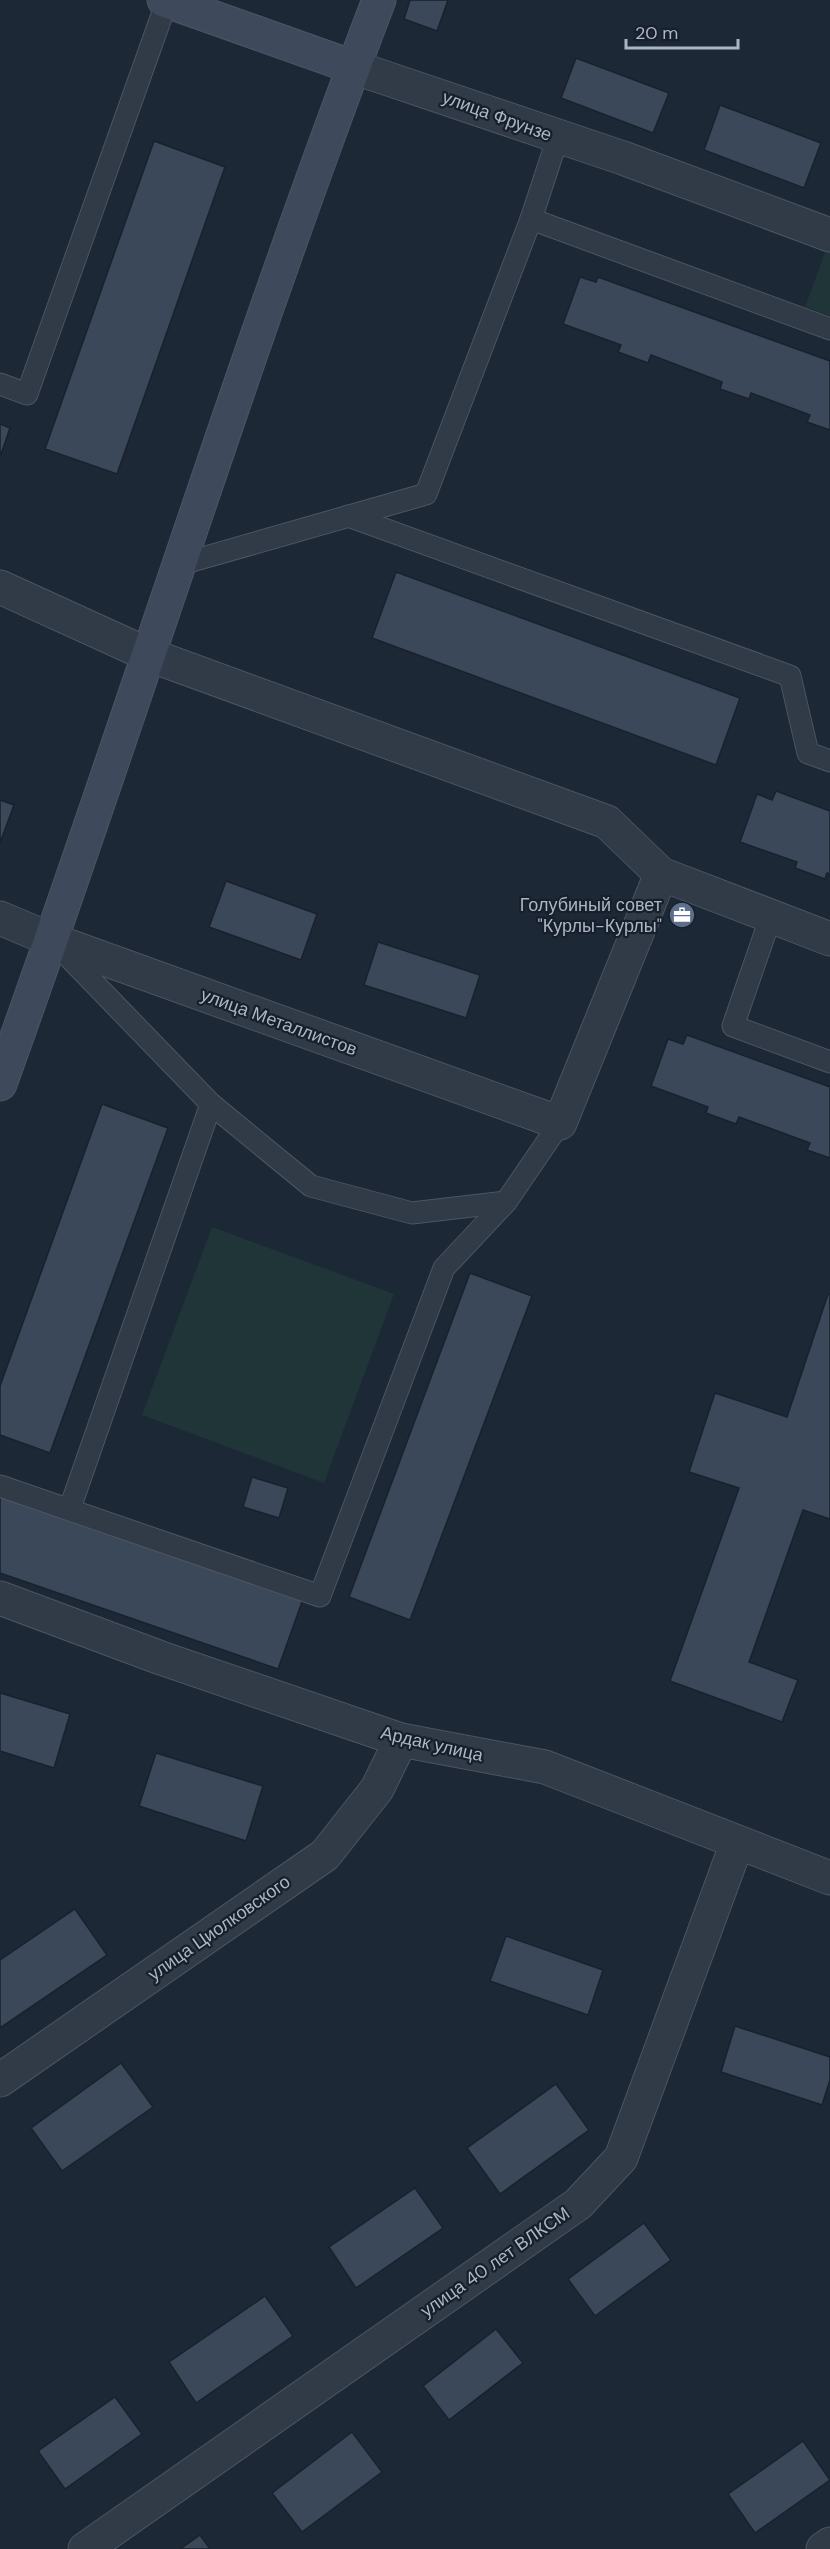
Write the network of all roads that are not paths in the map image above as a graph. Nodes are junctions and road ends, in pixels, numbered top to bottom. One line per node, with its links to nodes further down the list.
1 (379, 0): 3 (street)
2 (165, 1): 3 (street, улица Фрунзе); 8 (lane)
3 (353, 67): 4 (street, улица Фрунзе); 10 (street)
4 (558, 137): 5 (lane); 6 (street, улица Фрунзе)
5 (531, 219): 7 (lane); 9 (lane)
6 (830, 235)
7 (830, 329)
8 (0, 384)
9 (348, 516): 10 (lane); 13 (lane)
10 (178, 565): 12 (street)
11 (0, 587): 12 (street)
12 (147, 654): 14 (street); 18 (street)
13 (830, 761)
14 (660, 874): 15 (street); 22 (street)
15 (771, 916): 17 (street); 19 (lane)
16 (0, 918): 18 (street, улица Металлистов)
17 (830, 939)
18 (52, 940): 20 (street); 21 (lane); 22 (street, улица Металлистов)
19 (830, 1062)
20 (0, 1084)
21 (211, 1104): 23 (lane); 25 (lane)
22 (560, 1123): 23 (lane)
23 (506, 1202): 25 (lane)
24 (0, 1486): 25 (lane)
25 (70, 1508)
26 (0, 1598): 27 (street, Ардак улица)
27 (401, 1740): 28 (street, Ардак улица); 30 (street, улица Циолковского)
28 (737, 1843): 29 (street, Ардак улица); 32 (street, улица 40 лет ВЛКСМ)
29 (830, 1878)
30 (0, 2080)
31 (830, 2544): 33 (street)
32 (85, 2549)
33 (823, 2549)

